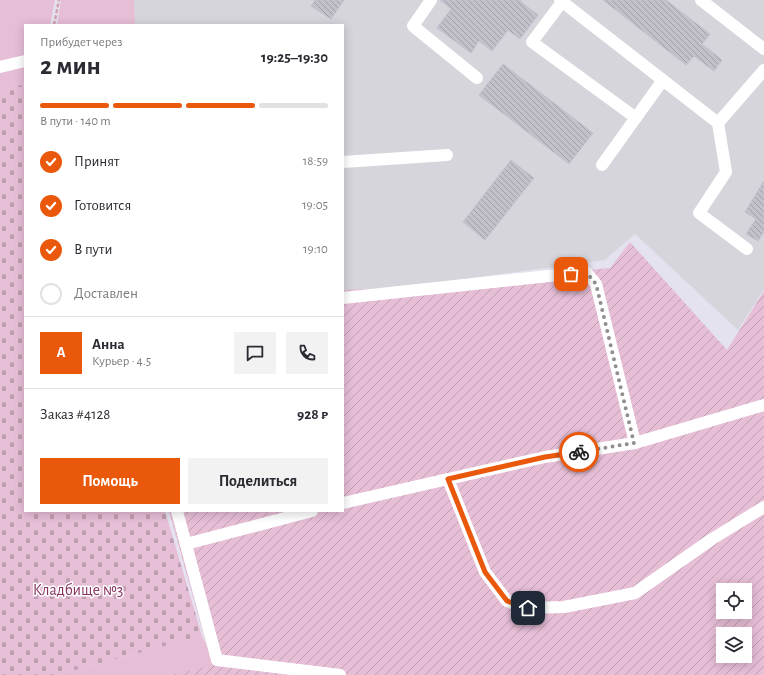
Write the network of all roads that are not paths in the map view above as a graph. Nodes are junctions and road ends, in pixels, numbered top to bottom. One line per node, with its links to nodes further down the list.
1 (431, 0): 8 (lane)
2 (701, 0): 4 (lane)
3 (561, 1): 9 (lane); 10 (lane)
4 (764, 48)
5 (24, 61): 6 (lane)
6 (0, 67)
7 (764, 70): 11 (lane)
8 (477, 78)
9 (663, 80): 10 (lane); 11 (lane)
10 (636, 118): 14 (lane)
11 (718, 123): 15 (lane)
12 (447, 155): 13 (lane)
13 (344, 162)
14 (602, 165)
15 (747, 249)
16 (344, 298): 18 (lane)
17 (764, 405): 18 (lane)
18 (634, 443): 19 (lane)
19 (448, 479): 20 (lane); 21 (lane)
20 (344, 503)
21 (764, 507)
22 (177, 512): 24 (lane)
23 (308, 512): 24 (lane)
24 (186, 544): 25 (lane)
25 (340, 675)

